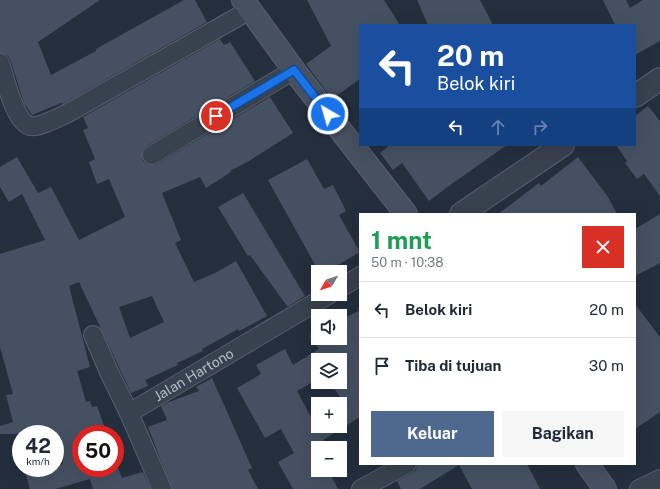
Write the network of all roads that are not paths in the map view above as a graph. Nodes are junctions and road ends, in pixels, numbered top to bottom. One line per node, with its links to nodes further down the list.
1 (247, 5): 2 (street); 3 (main road)
2 (0, 63)
3 (294, 70): 7 (street); 8 (main road)
4 (660, 79): 5 (street)
5 (636, 95)
6 (562, 146): 9 (street)
7 (152, 155)
8 (405, 213)
9 (462, 213)
10 (359, 277): 11 (street)
11 (347, 284)
12 (318, 301): 14 (street, Jalan Hartono)
13 (93, 335): 14 (street)
14 (129, 412): 18 (street)
15 (405, 465): 19 (street)
16 (588, 465): 20 (main road)
17 (660, 479): 21 (street)
18 (162, 489)
19 (361, 489)
20 (605, 489)
21 (639, 489)

